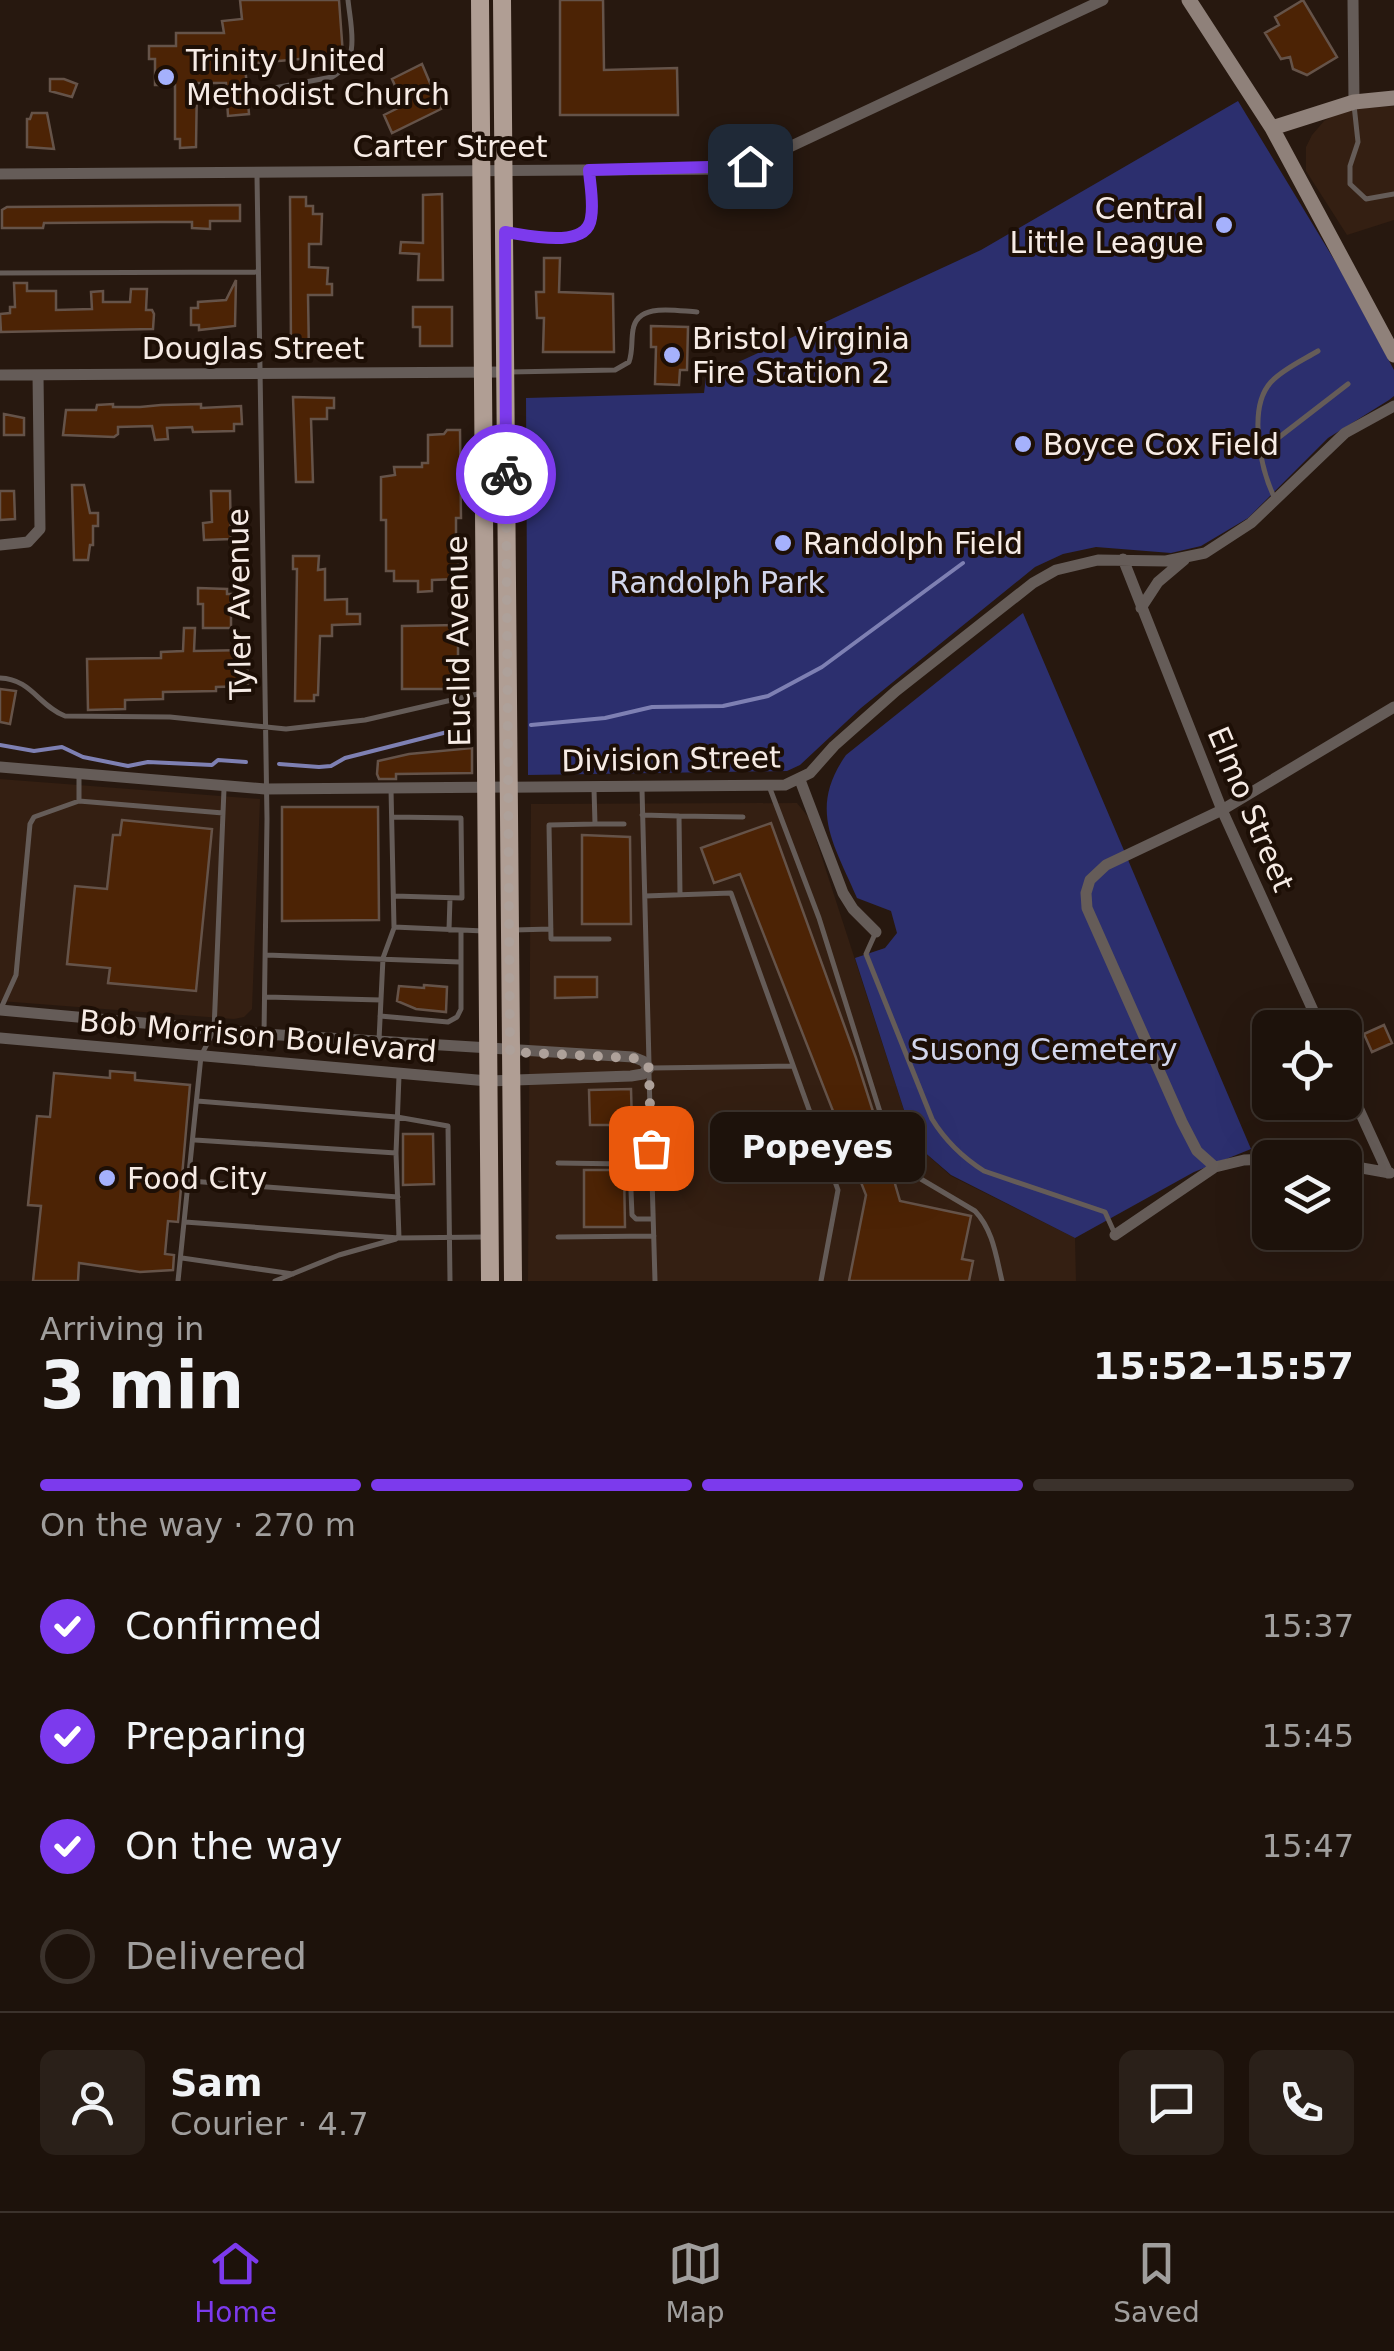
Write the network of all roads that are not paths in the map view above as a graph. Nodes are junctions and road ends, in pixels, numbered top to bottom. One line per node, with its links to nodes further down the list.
1 (348, 0): 7 (lane)
2 (480, 0): 11 (main road, Euclid Avenue)
3 (502, 0): 12 (main road, Euclid Avenue)
4 (1103, 0): 13 (street, Carter Street)
5 (1190, 0): 10 (street)
6 (1353, 0): 9 (street)
7 (253, 92)
8 (1394, 98): 9 (street)
9 (1354, 102): 10 (street); 16 (lane)
10 (1272, 128): 22 (street)
11 (481, 170): 12 (street, Carter Street); 14 (street, Carter Street); 23 (main road, Euclid Avenue)
12 (504, 170): 13 (street, Carter Street); 17 (main road, Euclid Avenue)
13 (589, 170): 17 (lane)
14 (257, 173): 15 (street, Carter Street); 19 (lane, Tyler Avenue)
15 (0, 174)
16 (1394, 194)
17 (505, 232): 24 (main road, Euclid Avenue)
18 (0, 272): 19 (lane)
19 (257, 272): 25 (lane, Tyler Avenue)
20 (697, 312): 24 (lane)
21 (1318, 351): 30 (lane)
22 (1394, 355)
23 (482, 372): 24 (street, Douglas Street); 25 (street, Douglas Street); 37 (main road, Euclid Avenue)
24 (506, 372): 43 (main road, Euclid Avenue)
25 (260, 373): 27 (street, Douglas Street); 39 (lane, Tyler Avenue)
26 (0, 375): 27 (street, Douglas Street)
27 (38, 376): 32 (street)
28 (1348, 384): 30 (lane)
29 (1394, 406): 31 (street, Division Street)
30 (1260, 452): 31 (lane)
31 (1276, 500): 33 (street, Division Street)
32 (0, 545)
33 (1186, 558): 34 (street, Division Street); 35 (street)
34 (1123, 559): 35 (street, Elmo Street); 42 (street, Division Street)
35 (1141, 608): 52 (street, Elmo Street)
36 (0, 678): 39 (lane)
37 (486, 692): 39 (lane); 48 (main road, Euclid Avenue)
38 (1394, 707): 52 (street)
39 (264, 728): 50 (lane, Tyler Avenue)
40 (0, 767): 41 (street, Division Street)
41 (79, 775): 47 (street, Division Street); 51 (lane)
42 (800, 780): 46 (street, Division Street); 70 (street)
43 (509, 786): 44 (street, Division Street); 48 (street, Division Street); 68 (main road, Euclid Avenue)
44 (594, 786): 45 (street, Division Street); 58 (lane)
45 (642, 786): 46 (street, Division Street); 54 (lane)
46 (769, 786): 121 (lane)
47 (224, 787): 50 (street, Division Street); 53 (lane)
48 (486, 787): 49 (street, Division Street); 67 (main road, Euclid Avenue)
49 (391, 788): 50 (street, Division Street); 56 (lane)
50 (265, 790): 72 (lane, Tyler Avenue)
51 (80, 801): 53 (lane); 77 (lane)
52 (1222, 810): 78 (street, Elmo Street); 99 (street)
53 (223, 813): 80 (lane)
54 (642, 815): 55 (lane); 62 (lane)
55 (679, 816): 57 (lane); 60 (lane)
56 (392, 817): 61 (lane); 63 (lane)
57 (743, 817)
58 (595, 824): 59 (lane); 69 (lane)
59 (624, 824)
60 (680, 895): 62 (lane); 87 (lane)
61 (393, 896): 63 (lane); 64 (lane)
62 (644, 896): 88 (lane)
63 (450, 898): 65 (lane)
64 (394, 928): 65 (lane); 73 (lane)
65 (449, 930): 66 (lane)
66 (461, 930): 67 (lane); 74 (lane)
67 (488, 930): 84 (main road, Euclid Avenue)
68 (510, 930): 69 (lane); 85 (main road, Euclid Avenue)
69 (551, 930): 71 (lane)
70 (876, 932): 106 (lane)
71 (609, 939)
72 (266, 955): 73 (lane); 75 (lane, Tyler Avenue)
73 (382, 958): 74 (lane); 76 (lane)
74 (460, 962): 79 (lane)
75 (266, 997): 76 (lane); 81 (lane, Tyler Avenue)
76 (381, 1000): 79 (lane)
77 (0, 1010): 80 (street, Bob Morrison Boulevard)
78 (1313, 1010)
79 (380, 1016): 83 (lane)
80 (214, 1030): 81 (street, Bob Morrison Boulevard); 86 (lane)
81 (264, 1034): 83 (street, Bob Morrison Boulevard)
82 (0, 1038): 86 (street, Bob Morrison Boulevard)
83 (379, 1043): 84 (street, Bob Morrison Boulevard)
84 (488, 1050): 85 (street, Bob Morrison Boulevard); 91 (main road, Euclid Avenue)
85 (510, 1052): 88 (street, Bob Morrison Boulevard); 90 (main road, Euclid Avenue)
86 (201, 1056): 89 (street, Bob Morrison Boulevard); 92 (lane)
87 (793, 1066): 88 (lane); 120 (lane)
88 (649, 1068): 90 (street, Bob Morrison Boulevard); 104 (lane)
89 (399, 1076): 91 (street, Bob Morrison Boulevard); 94 (lane)
90 (511, 1080): 91 (street, Bob Morrison Boulevard); 118 (main road, Euclid Avenue)
91 (488, 1081): 108 (main road, Euclid Avenue)
92 (197, 1102): 94 (lane); 95 (lane)
93 (1362, 1114): 101 (street)
94 (397, 1117): 96 (lane); 111 (lane)
95 (194, 1140): 96 (lane); 102 (lane)
96 (396, 1154): 103 (lane)
97 (1252, 1160): 99 (street)
98 (558, 1163): 104 (lane)
99 (1215, 1168): 106 (street)
100 (1362, 1168): 101 (street)
101 (1391, 1174)
102 (190, 1181): 103 (lane); 105 (lane)
103 (398, 1197): 110 (lane)
104 (653, 1219): 107 (lane)
105 (186, 1222): 110 (lane); 112 (lane)
106 (1115, 1235)
107 (654, 1236): 109 (lane); 119 (lane)
108 (490, 1237): 111 (lane); 117 (main road, Euclid Avenue)
109 (558, 1237)
110 (399, 1238): 111 (lane); 113 (lane)
111 (450, 1238): 116 (lane)
112 (182, 1258): 113 (lane); 114 (lane)
113 (293, 1274): 115 (lane)
114 (178, 1281)
115 (275, 1281)
116 (450, 1281)
117 (490, 1281)
118 (514, 1281)
119 (655, 1281)
120 (822, 1281)
121 (1002, 1281)

